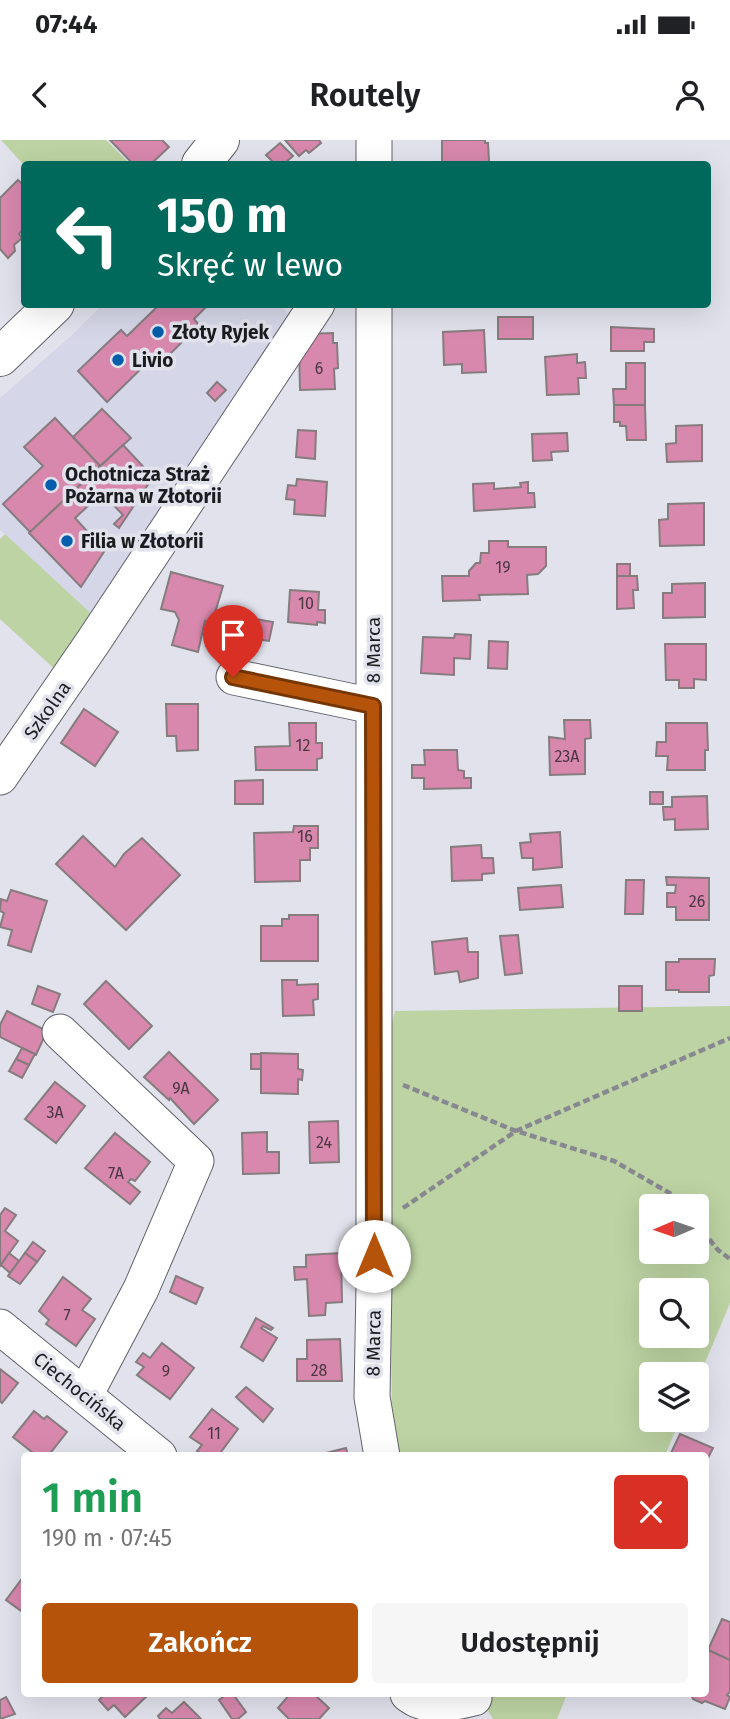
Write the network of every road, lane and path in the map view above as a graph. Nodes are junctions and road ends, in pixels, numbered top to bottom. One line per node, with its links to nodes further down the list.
1 (220, 140): 3 (main road)
2 (374, 140): 4 (street)
3 (203, 161)
4 (374, 161)
5 (51, 308): 8 (main road)
6 (314, 308): 11 (street, Szkolna)
7 (374, 308): 10 (street, 8 Marca)
8 (0, 356)
9 (233, 677): 10 (street)
10 (373, 706): 14 (street, 8 Marca)
11 (0, 777)
12 (60, 1032): 21 (street)
13 (730, 1038): 15 (path)
14 (374, 1073): 15 (path); 17 (street, 8 Marca)
15 (516, 1131): 16 (path); 17 (path)
16 (671, 1194)
17 (374, 1229): 23 (street, 8 Marca)
18 (709, 1239): 19 (path)
19 (730, 1259)
20 (0, 1327): 21 (street, Ciechocińska)
21 (85, 1395): 22 (street, Ciechocińska)
22 (154, 1452)
23 (381, 1452)
24 (412, 1697): 25 (street)
25 (477, 1704)

